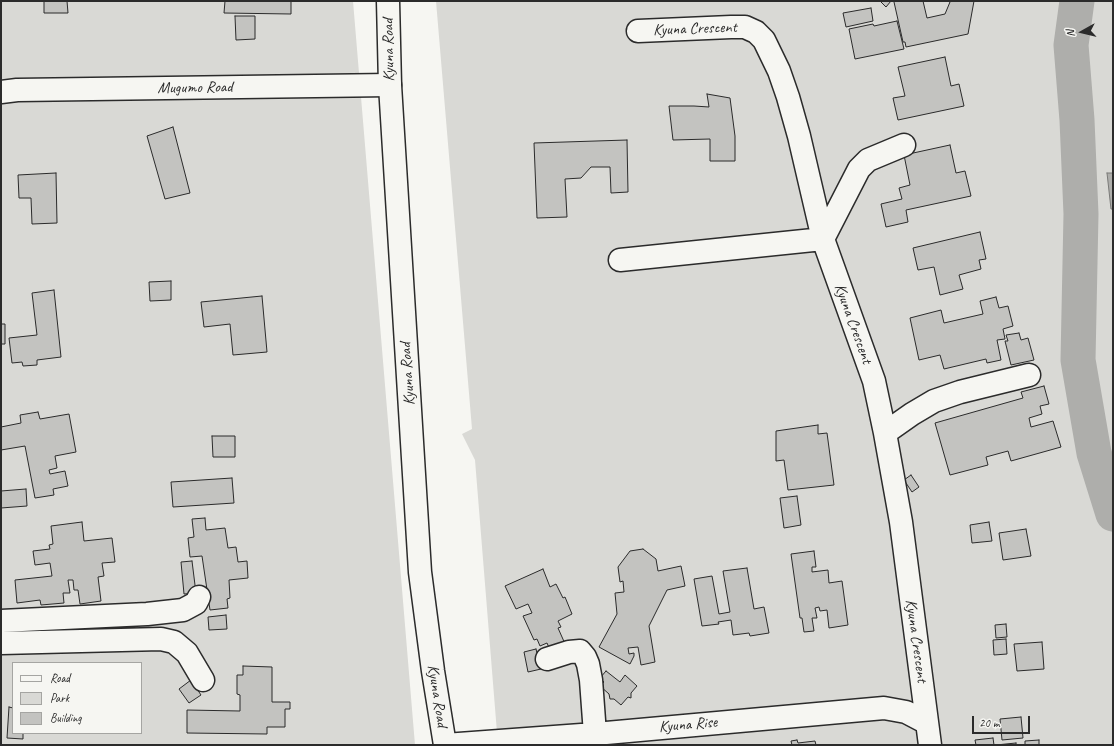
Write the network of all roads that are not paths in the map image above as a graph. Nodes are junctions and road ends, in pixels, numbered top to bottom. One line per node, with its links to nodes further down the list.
1 (388, 1): 3 (street, Kyuna Road)
2 (638, 31): 6 (street, Kyuna Crescent)
3 (390, 85): 4 (street, Mugumo Road); 17 (street, Kyuna Road)
4 (1, 92)
5 (904, 144): 6 (street)
6 (823, 239): 7 (street); 9 (street, Kyuna Crescent)
7 (620, 260)
8 (1029, 375): 9 (street)
9 (885, 433): 15 (street, Kyuna Crescent)
10 (199, 597): 11 (street)
11 (1, 621)
12 (1, 643): 14 (street)
13 (547, 659): 16 (street)
14 (203, 680)
15 (927, 723): 16 (street, Kyuna Rise); 18 (street, Kyuna Crescent)
16 (595, 734): 17 (street, Kyuna Rise)
17 (445, 745)
18 (930, 745)

